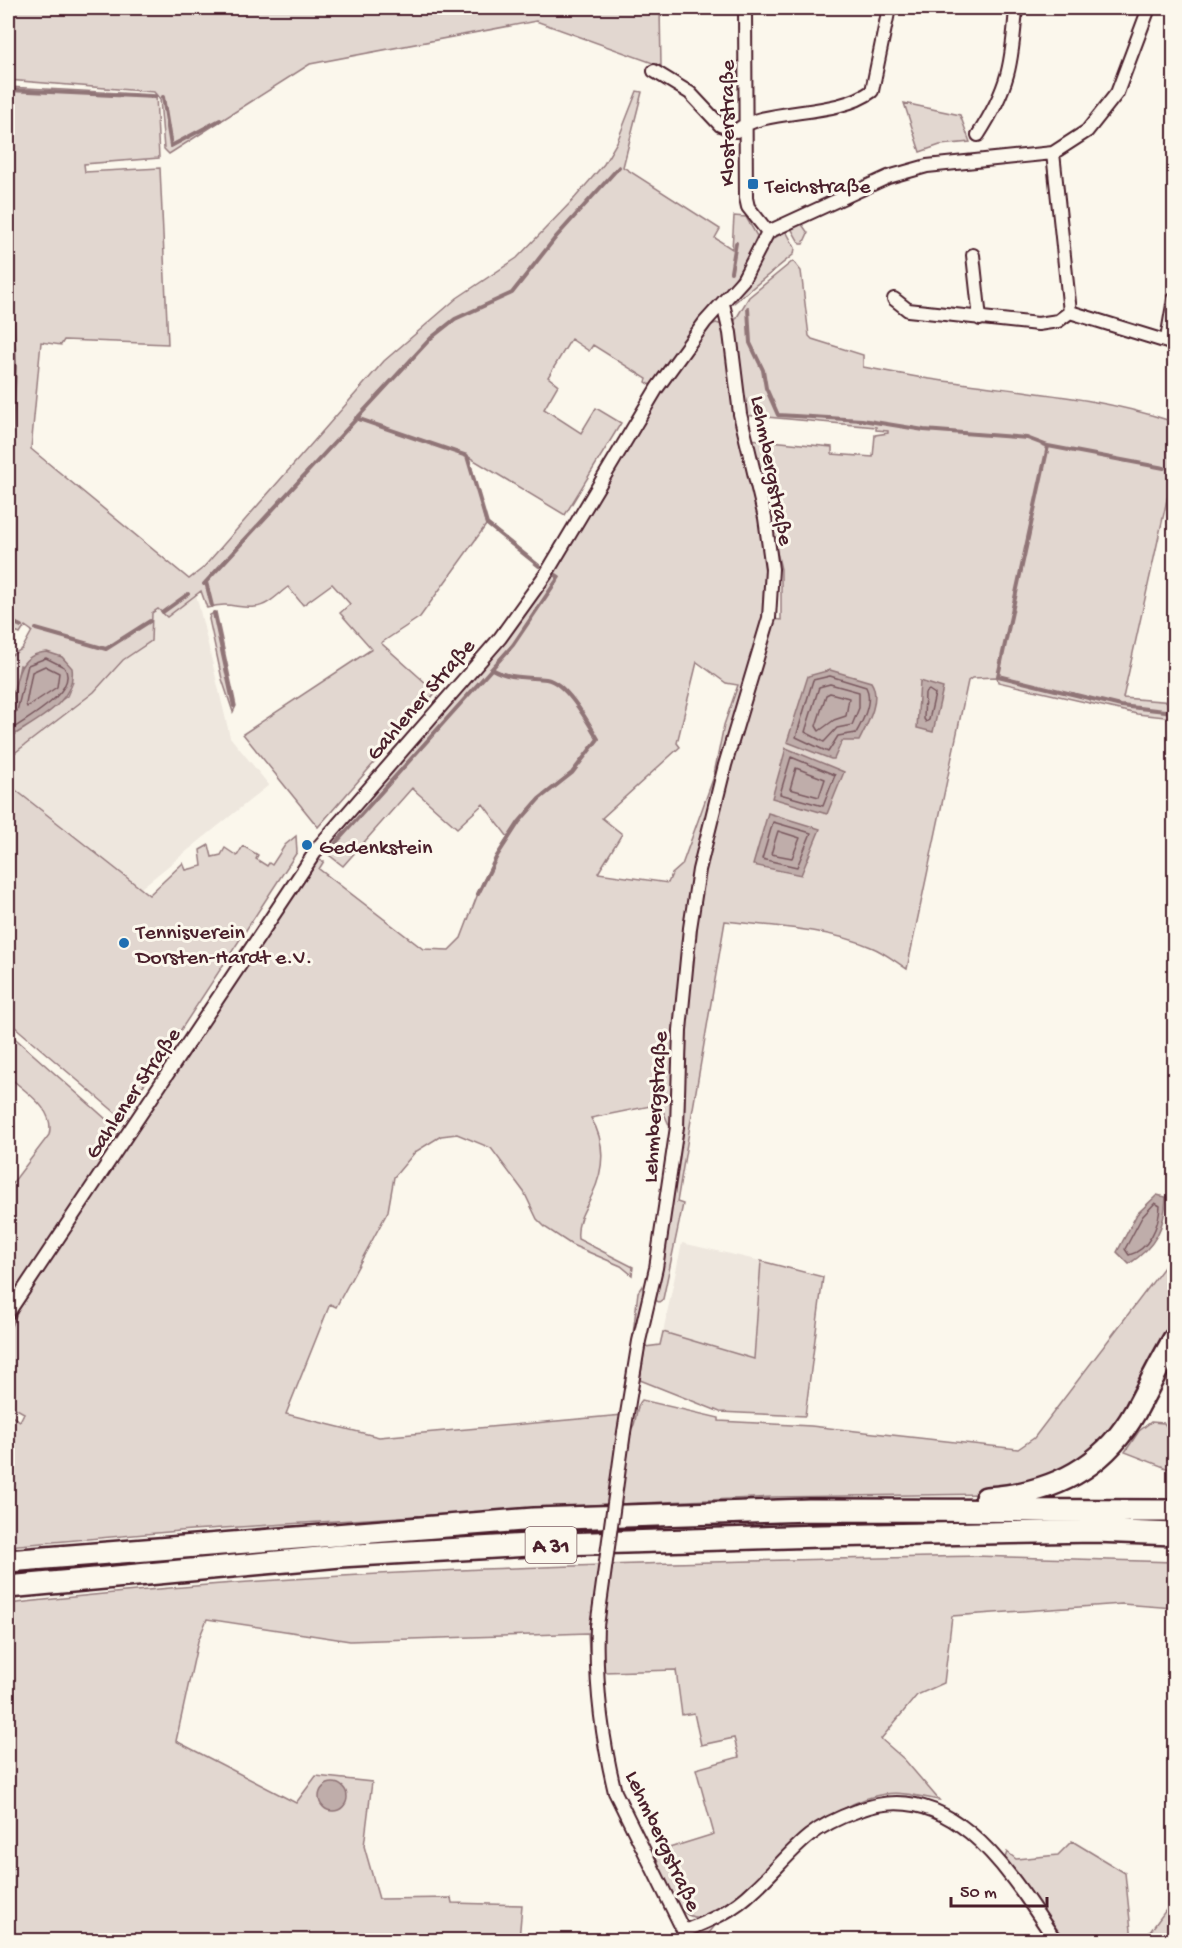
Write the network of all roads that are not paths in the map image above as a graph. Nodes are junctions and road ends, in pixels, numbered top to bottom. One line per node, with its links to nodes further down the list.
1 (745, 8): 6 (street, Klosterstraße)
2 (889, 8): 6 (street)
3 (1016, 8): 7 (street)
4 (1149, 8): 8 (street)
5 (654, 71): 6 (street)
6 (746, 122): 9 (street, Klosterstraße)
7 (978, 135)
8 (1053, 153): 9 (street); 14 (street)
9 (768, 232): 13 (street, Gahlener Straße)
10 (973, 255): 15 (street)
11 (1174, 298): 16 (street)
12 (894, 299): 15 (street)
13 (723, 304): 17 (street, Gahlener Straße); 24 (street, Lehmbergstraße, bridge)
14 (1070, 312): 15 (street); 16 (street)
15 (980, 319)
16 (1171, 341)
17 (8, 1313)
18 (1174, 1339): 19 (highway)
19 (809, 1510): 20 (highway, A 31); 22 (highway, A 31)
20 (1174, 1511)
21 (1174, 1534): 23 (highway, A 31)
22 (8, 1561)
23 (8, 1587)
24 (686, 1936): 25 (street)
25 (1055, 1941)

